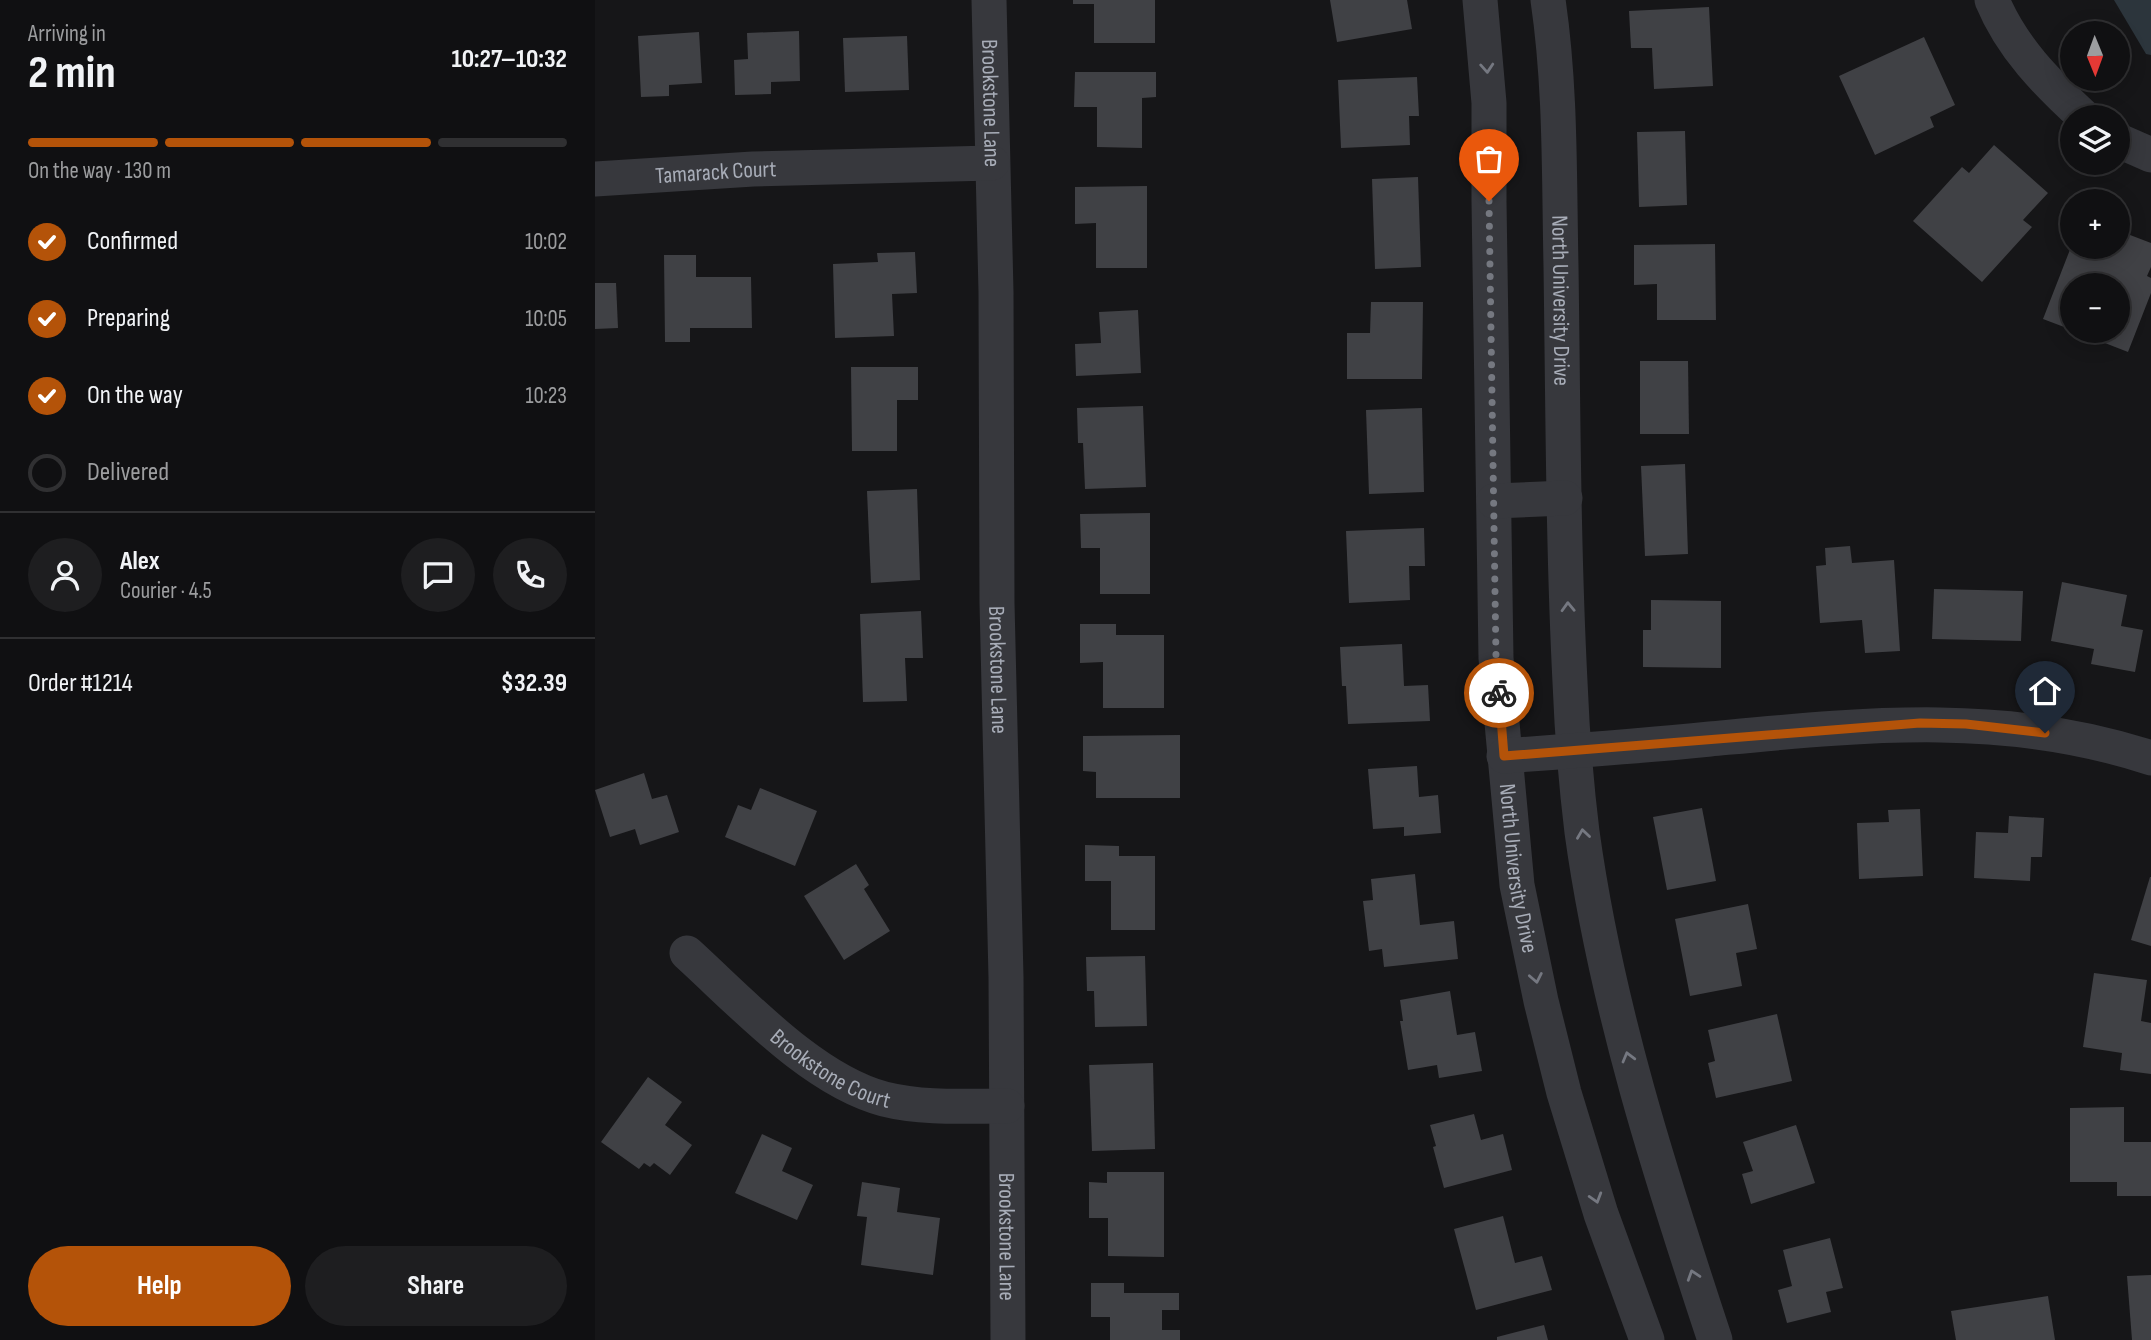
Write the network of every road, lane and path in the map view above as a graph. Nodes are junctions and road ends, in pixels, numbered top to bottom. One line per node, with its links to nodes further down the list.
1 (989, 0): 8 (street, Brookstone Lane)
2 (1480, 0): 11 (street, North University Drive, one-way to 11)
3 (1548, 0): 10 (street, North University Drive)
4 (1992, 0): 5 (street)
5 (2071, 105)
6 (2130, 146): 7 (street)
7 (2151, 155)
8 (992, 163): 9 (street, Tamarack Court); 16 (street, Brookstone Lane)
9 (595, 179)
10 (1565, 498): 11 (street); 12 (street, North University Drive, one-way to 10)
11 (1494, 502): 13 (street, North University Drive)
12 (1575, 750): 13 (street); 14 (street); 19 (street, North University Drive, one-way to 12)
13 (1504, 756): 18 (street, North University Drive, one-way to 18)
14 (2151, 758)
15 (687, 953): 16 (street, Brookstone Court)
16 (1007, 1106): 17 (street, Brookstone Lane)
17 (1008, 1340)
18 (1647, 1340)
19 (1715, 1340)

